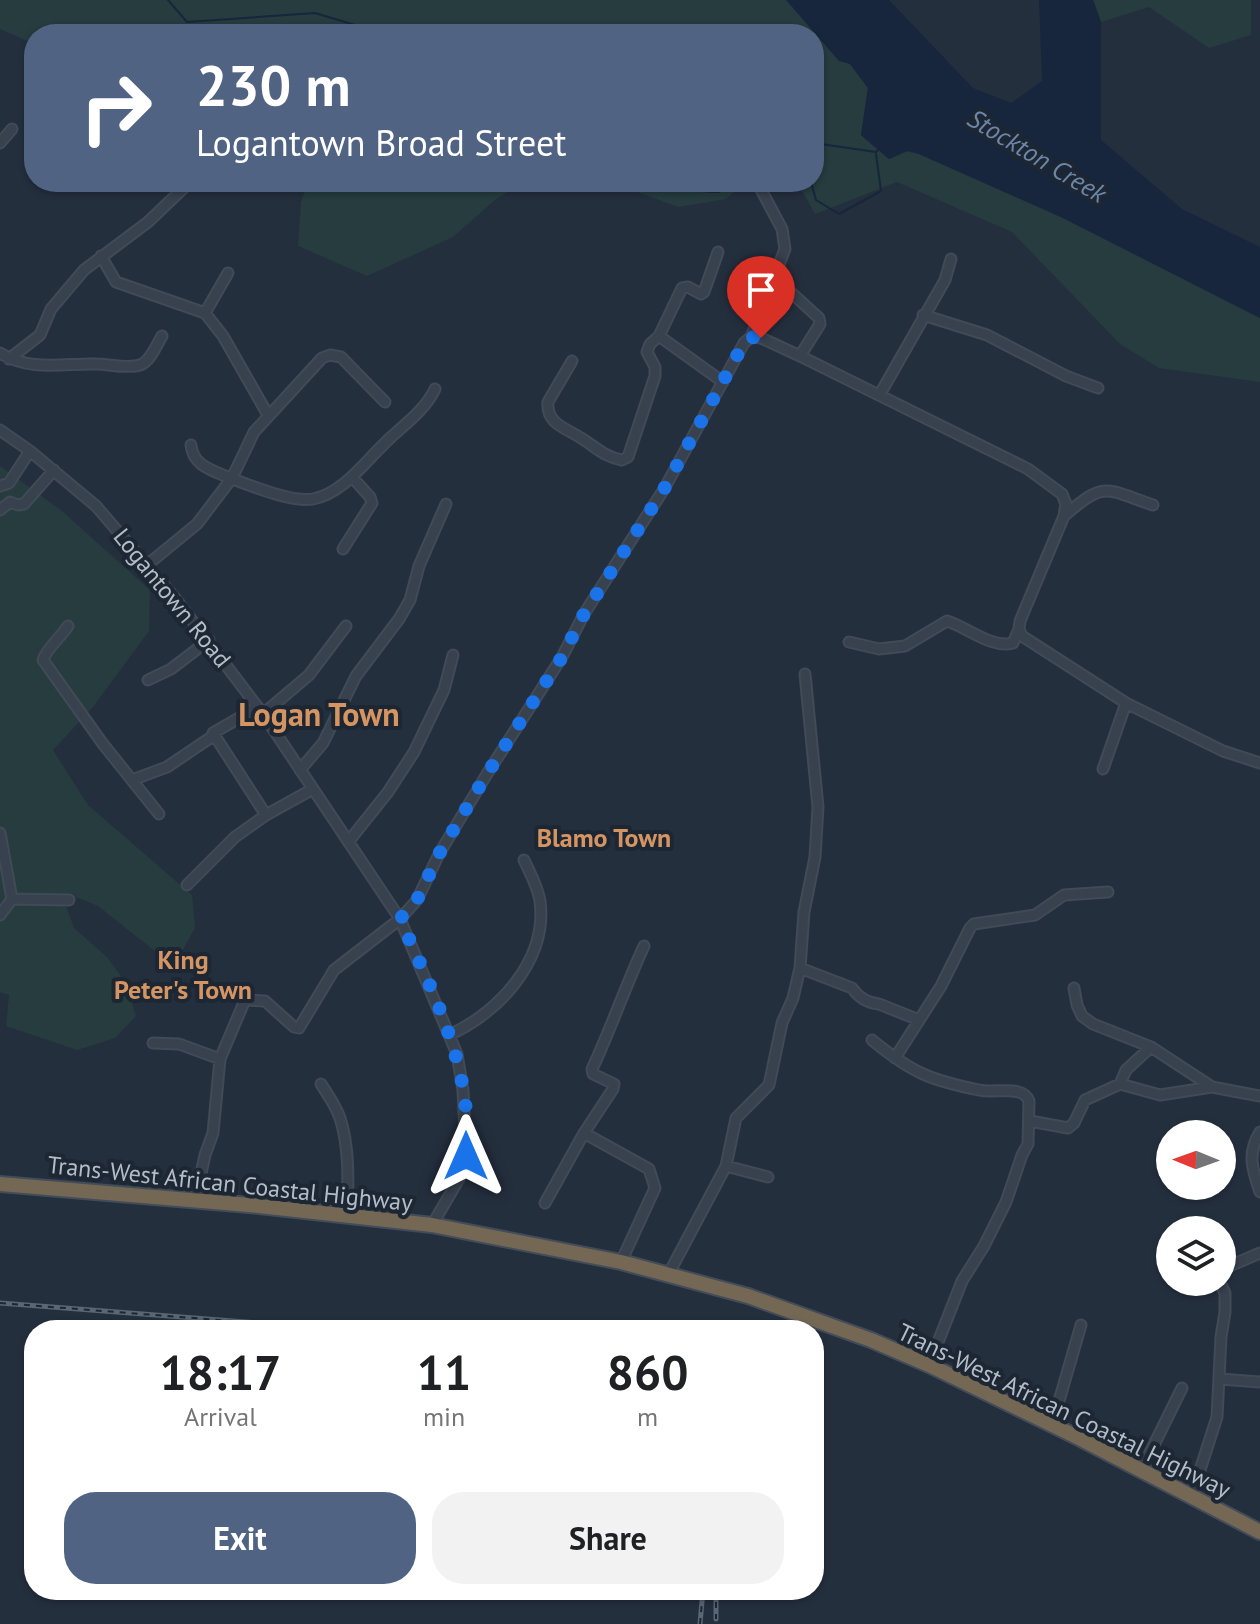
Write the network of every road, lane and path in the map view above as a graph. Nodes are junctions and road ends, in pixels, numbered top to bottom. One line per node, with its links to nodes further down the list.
1 (12, 129): 2 (street)
2 (0, 143)
3 (180, 192): 6 (street)
4 (762, 192): 9 (street)
5 (718, 252): 13 (street)
6 (101, 256): 10 (street); 15 (street)
7 (951, 259): 11 (street)
8 (228, 273): 10 (street)
9 (772, 288): 14 (street); 16 (street)
10 (205, 313): 23 (street)
11 (923, 315): 19 (street); 21 (street)
12 (162, 336): 15 (street)
13 (659, 336): 17 (street); 18 (street)
14 (751, 337): 16 (street); 18 (street)
15 (5, 356)
16 (800, 356): 21 (street)
17 (572, 361)
18 (723, 382): 65 (street)
19 (1098, 388)
20 (435, 389): 28 (street)
21 (880, 394): 34 (street)
22 (385, 402): 23 (street)
23 (268, 415): 29 (street)
24 (0, 430): 26 (street, Logantown Road)
25 (191, 445): 29 (street)
26 (30, 451): 27 (street, Logantown Road); 30 (street)
27 (54, 470): 33 (street); 36 (street, Logantown Road)
28 (352, 477): 29 (street); 35 (street)
29 (232, 478): 36 (street)
30 (0, 486)
31 (446, 504): 52 (street)
32 (1153, 505): 34 (street)
33 (0, 510)
34 (1064, 516): 39 (street)
35 (343, 549)
36 (147, 565): 40 (street, Logantown Road)
37 (68, 626): 47 (street)
38 (346, 626): 46 (street)
39 (1019, 629): 41 (street); 45 (street)
40 (209, 640): 44 (street); 46 (street, Logantown Road)
41 (849, 642)
42 (453, 655): 58 (street)
43 (805, 674): 67 (street)
44 (148, 680)
45 (1126, 703): 50 (street); 51 (street)
46 (260, 710): 49 (street); 52 (street, Logantown Road)
47 (88, 723): 48 (street); 53 (street)
48 (78, 731)
49 (213, 736): 53 (street); 56 (street)
50 (1260, 763)
51 (1103, 769)
52 (300, 770): 54 (street, Logantown Road)
53 (132, 780): 55 (street)
54 (313, 789): 56 (street); 58 (street, Logantown Road)
55 (159, 814)
56 (266, 815): 60 (street)
57 (0, 833): 62 (street)
58 (349, 841): 65 (street, Logantown Road)
59 (524, 860): 70 (street)
60 (187, 885)
61 (1108, 892): 69 (street)
62 (12, 899): 63 (street); 64 (street)
63 (69, 900)
64 (0, 915)
65 (400, 919): 70 (street, Logantown Road); 75 (street)
66 (644, 946): 82 (street)
67 (800, 968): 69 (street); 83 (street)
68 (1074, 988): 73 (street)
69 (919, 1020): 74 (street)
70 (449, 1035): 90 (street, Logantown Road)
71 (872, 1040): 74 (street)
72 (153, 1043): 75 (street)
73 (1151, 1047): 77 (street); 78 (street)
74 (895, 1058): 80 (street)
75 (220, 1059): 87 (street)
76 (321, 1084): 89 (street)
77 (1120, 1084): 78 (street); 80 (street)
78 (1212, 1087): 79 (street)
79 (1260, 1096)
80 (1030, 1121): 99 (street)
81 (1260, 1132): 86 (street)
82 (584, 1133): 88 (street); 92 (street)
83 (726, 1166): 84 (street); 94 (street)
84 (768, 1177)
85 (0, 1184): 87 (highway, Trans-West African Coastal Highway)
86 (1260, 1192)
87 (195, 1201): 89 (highway, Trans-West African Coastal Highway)
88 (545, 1203)
89 (347, 1215): 90 (highway, Trans-West African Coastal Highway)
90 (432, 1225): 92 (highway, Trans-West African Coastal Highway)
91 (1260, 1253): 93 (street)
92 (621, 1262): 94 (highway, Trans-West African Coastal Highway)
93 (1236, 1263)
94 (668, 1275): 96 (highway, Trans-West African Coastal Highway)
95 (1225, 1296): 100 (street)
96 (815, 1320)
97 (824, 1323): 99 (highway, Trans-West African Coastal Highway)
98 (1081, 1325): 103 (street)
99 (929, 1365): 103 (highway, Trans-West African Coastal Highway)
100 (1220, 1379): 101 (street); 105 (street)
101 (1260, 1382)
102 (1182, 1388): 104 (street)
103 (1052, 1425): 104 (highway, Trans-West African Coastal Highway)
104 (1141, 1471): 105 (highway, Trans-West African Coastal Highway)
105 (1191, 1498): 106 (highway, Trans-West African Coastal Highway)
106 (1260, 1532)

